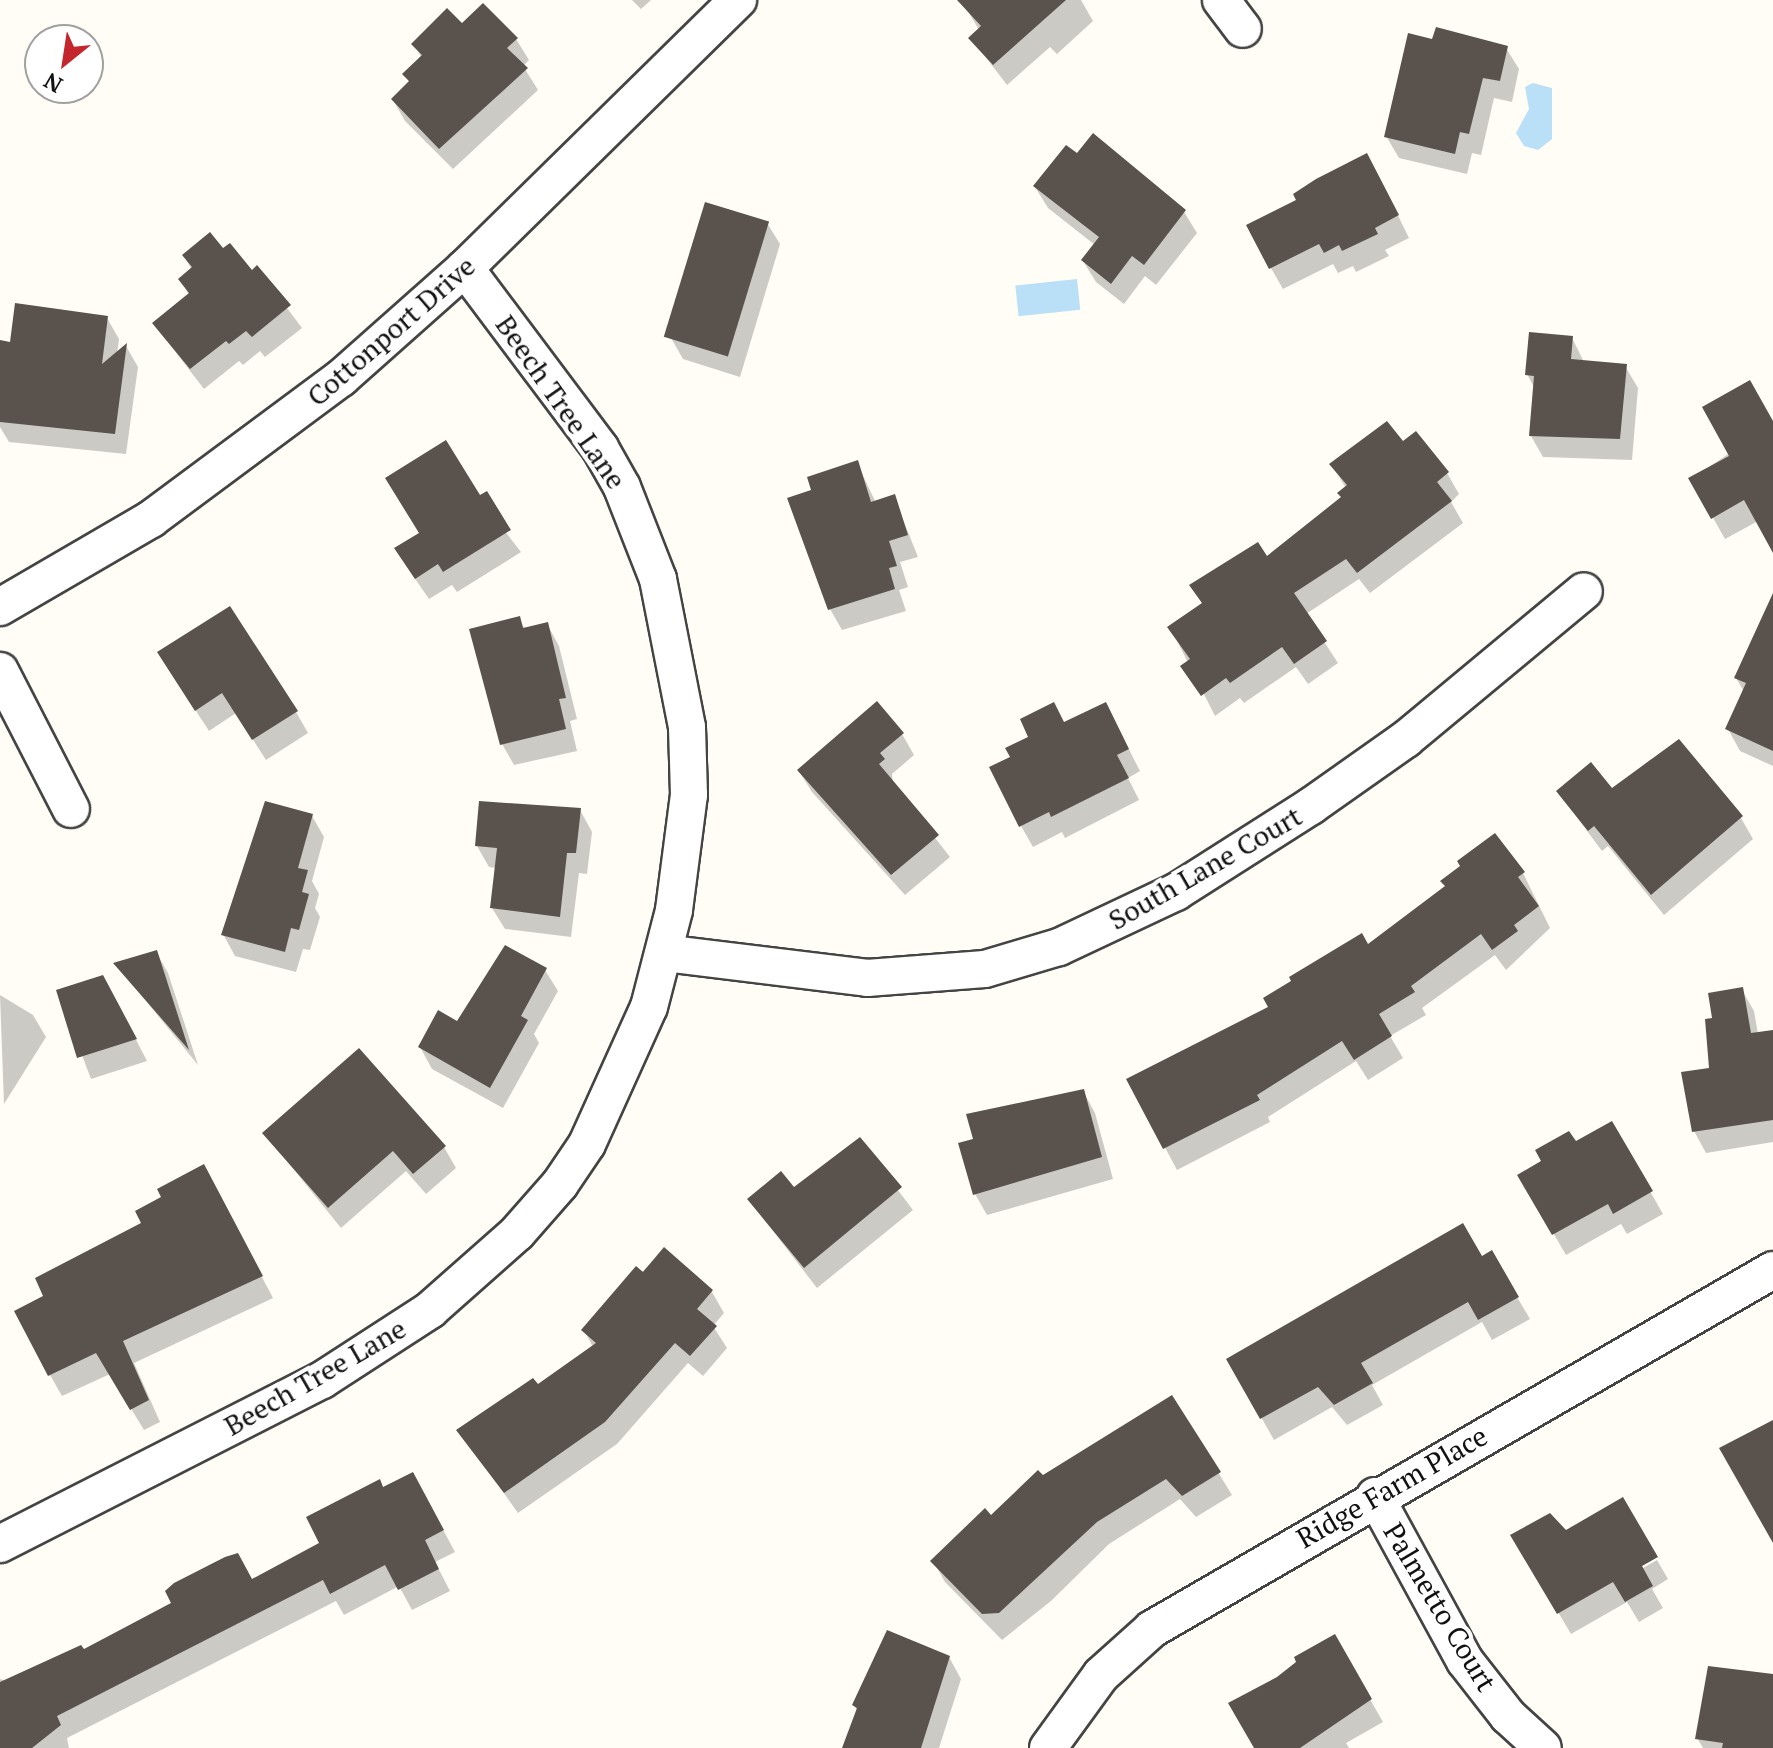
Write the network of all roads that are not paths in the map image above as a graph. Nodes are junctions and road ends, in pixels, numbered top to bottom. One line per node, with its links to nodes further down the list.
1 (738, 0): 4 (street, Cottonport Drive)
2 (1221, 0): 3 (street)
3 (1243, 29)
4 (465, 268): 6 (street, Cottonport Drive); 9 (street, Beech Tree Lane)
5 (1584, 591): 9 (street, South Lane Court)
6 (0, 607)
7 (0, 671): 8 (street)
8 (71, 809)
9 (664, 953): 12 (street, Beech Tree Lane)
10 (1773, 1270): 11 (street, Ridge Farm Place)
11 (1375, 1496): 13 (street, Ridge Farm Place); 14 (street, Palmetto Court)
12 (0, 1544)
13 (1048, 1748)
14 (1543, 1748)

